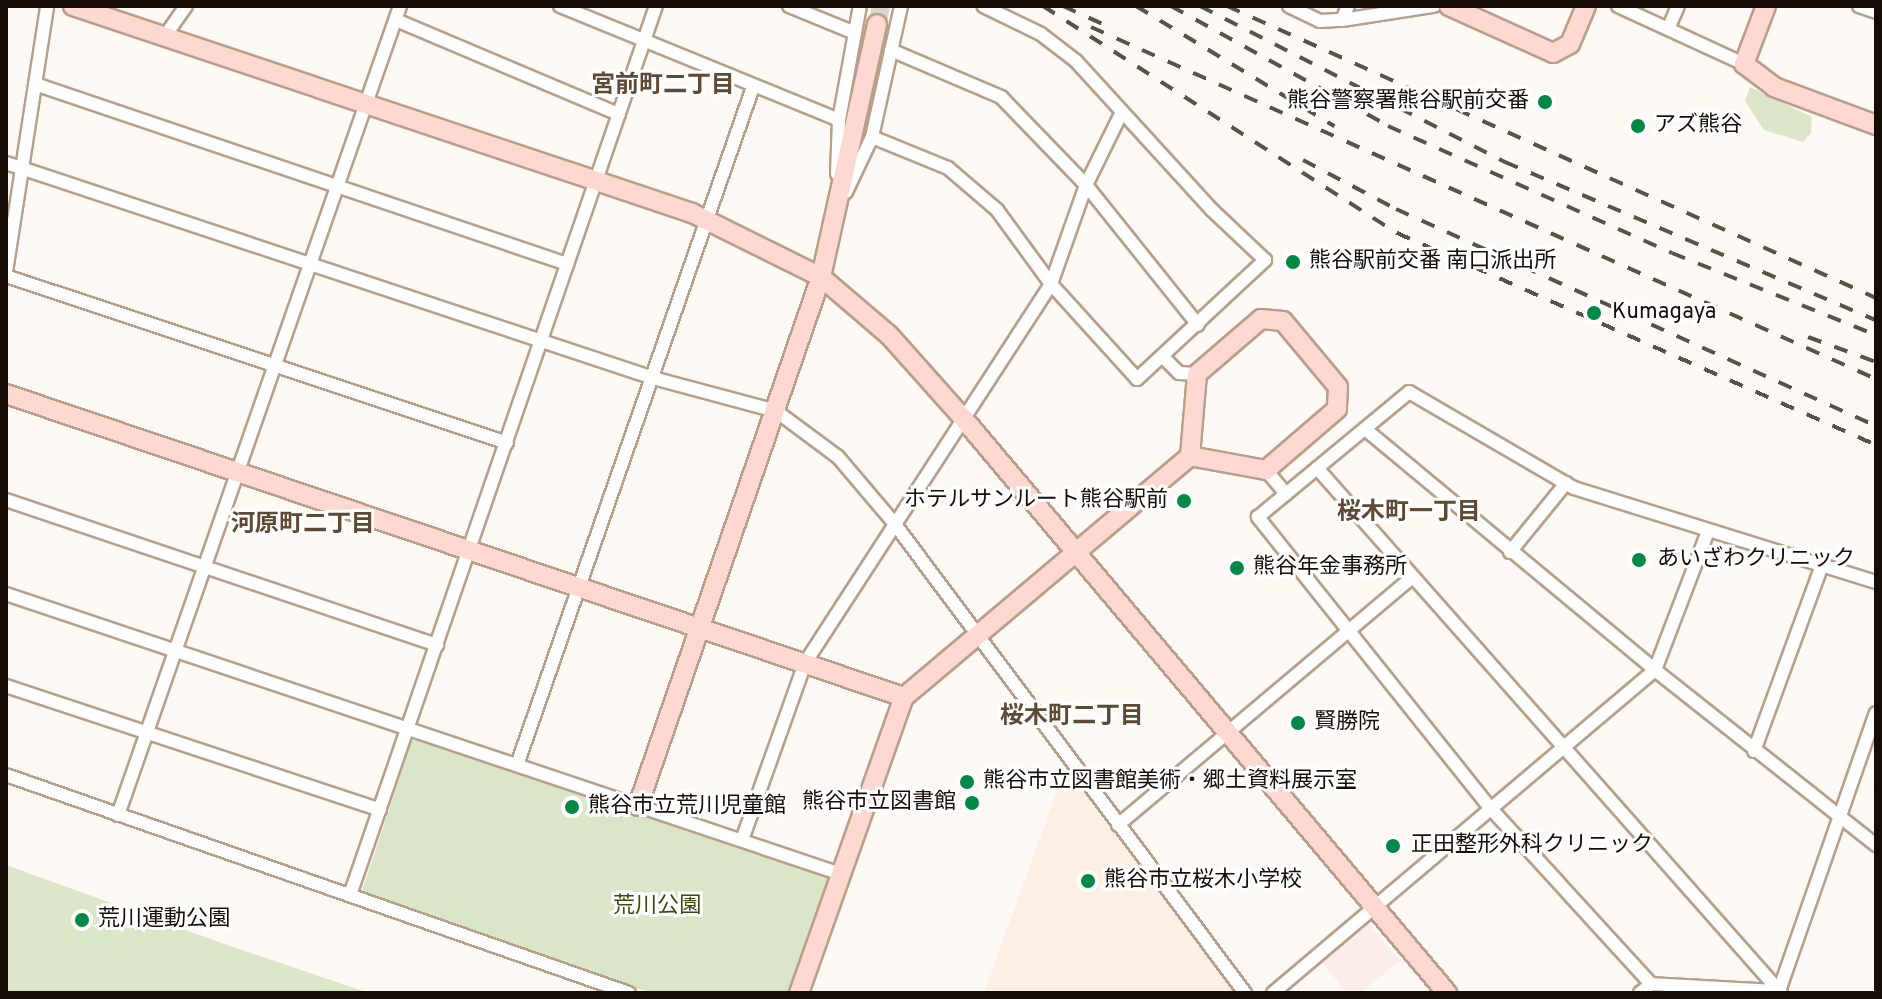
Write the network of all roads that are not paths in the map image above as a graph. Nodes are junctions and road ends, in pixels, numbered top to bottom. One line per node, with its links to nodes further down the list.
1 (47, 6): 30 (street)
2 (73, 6): 26 (street)
3 (186, 6): 26 (street)
4 (400, 6): 21 (street)
5 (560, 6): 27 (street)
6 (656, 6): 27 (street)
7 (789, 6): 25 (street)
8 (860, 6): 25 (street)
9 (901, 6): 28 (street)
10 (983, 6): 34 (street)
11 (1289, 6): 22 (street)
12 (1348, 6): 22 (street)
13 (1434, 6): 22 (street)
14 (1449, 6): 15 (street)
15 (1586, 6)
16 (1618, 6): 24 (street)
17 (1678, 6): 24 (street)
18 (1766, 6): 29 (street)
19 (1859, 6): 20 (street)
20 (1876, 12)
21 (396, 20): 32 (street); 33 (street)
22 (1342, 20)
23 (877, 24): 43 (street)
24 (1669, 27): 29 (street)
25 (855, 33): 35 (street)
26 (165, 36): 32 (street)
27 (644, 42): 31 (street); 33 (street)
28 (891, 50): 37 (street); 42 (street)
29 (1744, 64): 36 (street)
30 (35, 84): 39 (street); 41 (street)
31 (753, 87): 35 (street); 44 (street)
32 (366, 102): 40 (street); 41 (street)
33 (619, 114): 40 (street)
34 (1121, 114): 42 (street); 50 (street)
35 (839, 120): 43 (street)
36 (1876, 125)
37 (872, 137): 43 (street); 49 (street)
38 (6, 163): 39 (street)
39 (20, 168): 45 (street); 47 (street)
40 (599, 181): 44 (street); 46 (street)
41 (337, 185): 45 (street); 46 (street)
42 (1086, 185): 49 (street); 50 (street)
43 (836, 213): 48 (street)
44 (709, 221): 48 (street); 55 (street)
45 (311, 263): 51 (street); 53 (street)
46 (567, 264): 51 (street)
47 (6, 274): 53 (street)
48 (821, 277): 57 (street); 58 (street)
49 (1051, 284): 52 (street); 58 (street)
50 (1198, 325): 52 (street)
51 (541, 342): 55 (street); 60 (street)
52 (1164, 358): 54 (street)
53 (275, 364): 60 (street); 64 (street)
54 (1197, 374): 61 (street); 63 (street)
55 (653, 378): 57 (street); 77 (street)
56 (6, 394): 64 (street)
57 (776, 411): 68 (street); 79 (street)
58 (963, 418): 68 (street); 71 (street)
59 (1365, 429): 62 (street); 65 (street); 72 (street)
60 (507, 443): 70 (street)
61 (1190, 456): 63 (street); 71 (street)
62 (1317, 468): 66 (street); 75 (street)
63 (1266, 470): 66 (street)
64 (237, 472): 70 (street); 74 (street)
65 (1566, 483): 69 (street); 72 (street)
66 (1286, 494): 80 (street)
67 (6, 500): 74 (street)
68 (894, 523): 81 (street); 84 (street)
69 (1708, 531): 73 (street); 85 (street)
70 (470, 550): 77 (street); 82 (street)
71 (1075, 552): 81 (street); 91 (street)
72 (1510, 552): 85 (street)
73 (1822, 565): 76 (street); 93 (street)
74 (206, 566): 82 (street); 83 (street)
75 (1412, 577): 80 (street); 92 (street)
76 (1876, 582)
77 (581, 587): 79 (street); 94 (street)
78 (6, 594): 83 (street)
79 (700, 627): 84 (street); 96 (street)
80 (1349, 632): 91 (street); 97 (street)
81 (978, 633): 87 (street); 101 (street)
82 (437, 645): 89 (street)
83 (175, 651): 89 (street); 90 (street)
84 (805, 663): 87 (street); 102 (street)
85 (1655, 670): 92 (street); 93 (street)
86 (6, 686): 90 (street)
87 (904, 697): 104 (street)
88 (1876, 713): 100 (street)
89 (408, 730): 94 (street); 98 (street)
90 (146, 731): 98 (street); 99 (street)
91 (1230, 734): 101 (street); 106 (street)
92 (1563, 748): 97 (street); 108 (street)
93 (1754, 751): 100 (street)
94 (517, 765): 96 (street)
95 (6, 775): 99 (street)
96 (638, 806): 102 (street)
97 (1491, 809): 106 (street); 107 (street)
98 (380, 810): 105 (street)
99 (118, 815): 105 (street)
100 (1838, 818): 103 (street); 108 (street)
101 (1118, 825): 111 (street)
102 (742, 840): 104 (street)
103 (1876, 845)
104 (841, 874): 110 (street)
105 (350, 895): 109 (street)
106 (1375, 906): 112 (street); 113 (street)
107 (1651, 984): 108 (street); 114 (street)
108 (1782, 992)
109 (629, 993)
110 (799, 993)
111 (1245, 993)
112 (1273, 993)
113 (1447, 993)
114 (1640, 993)

